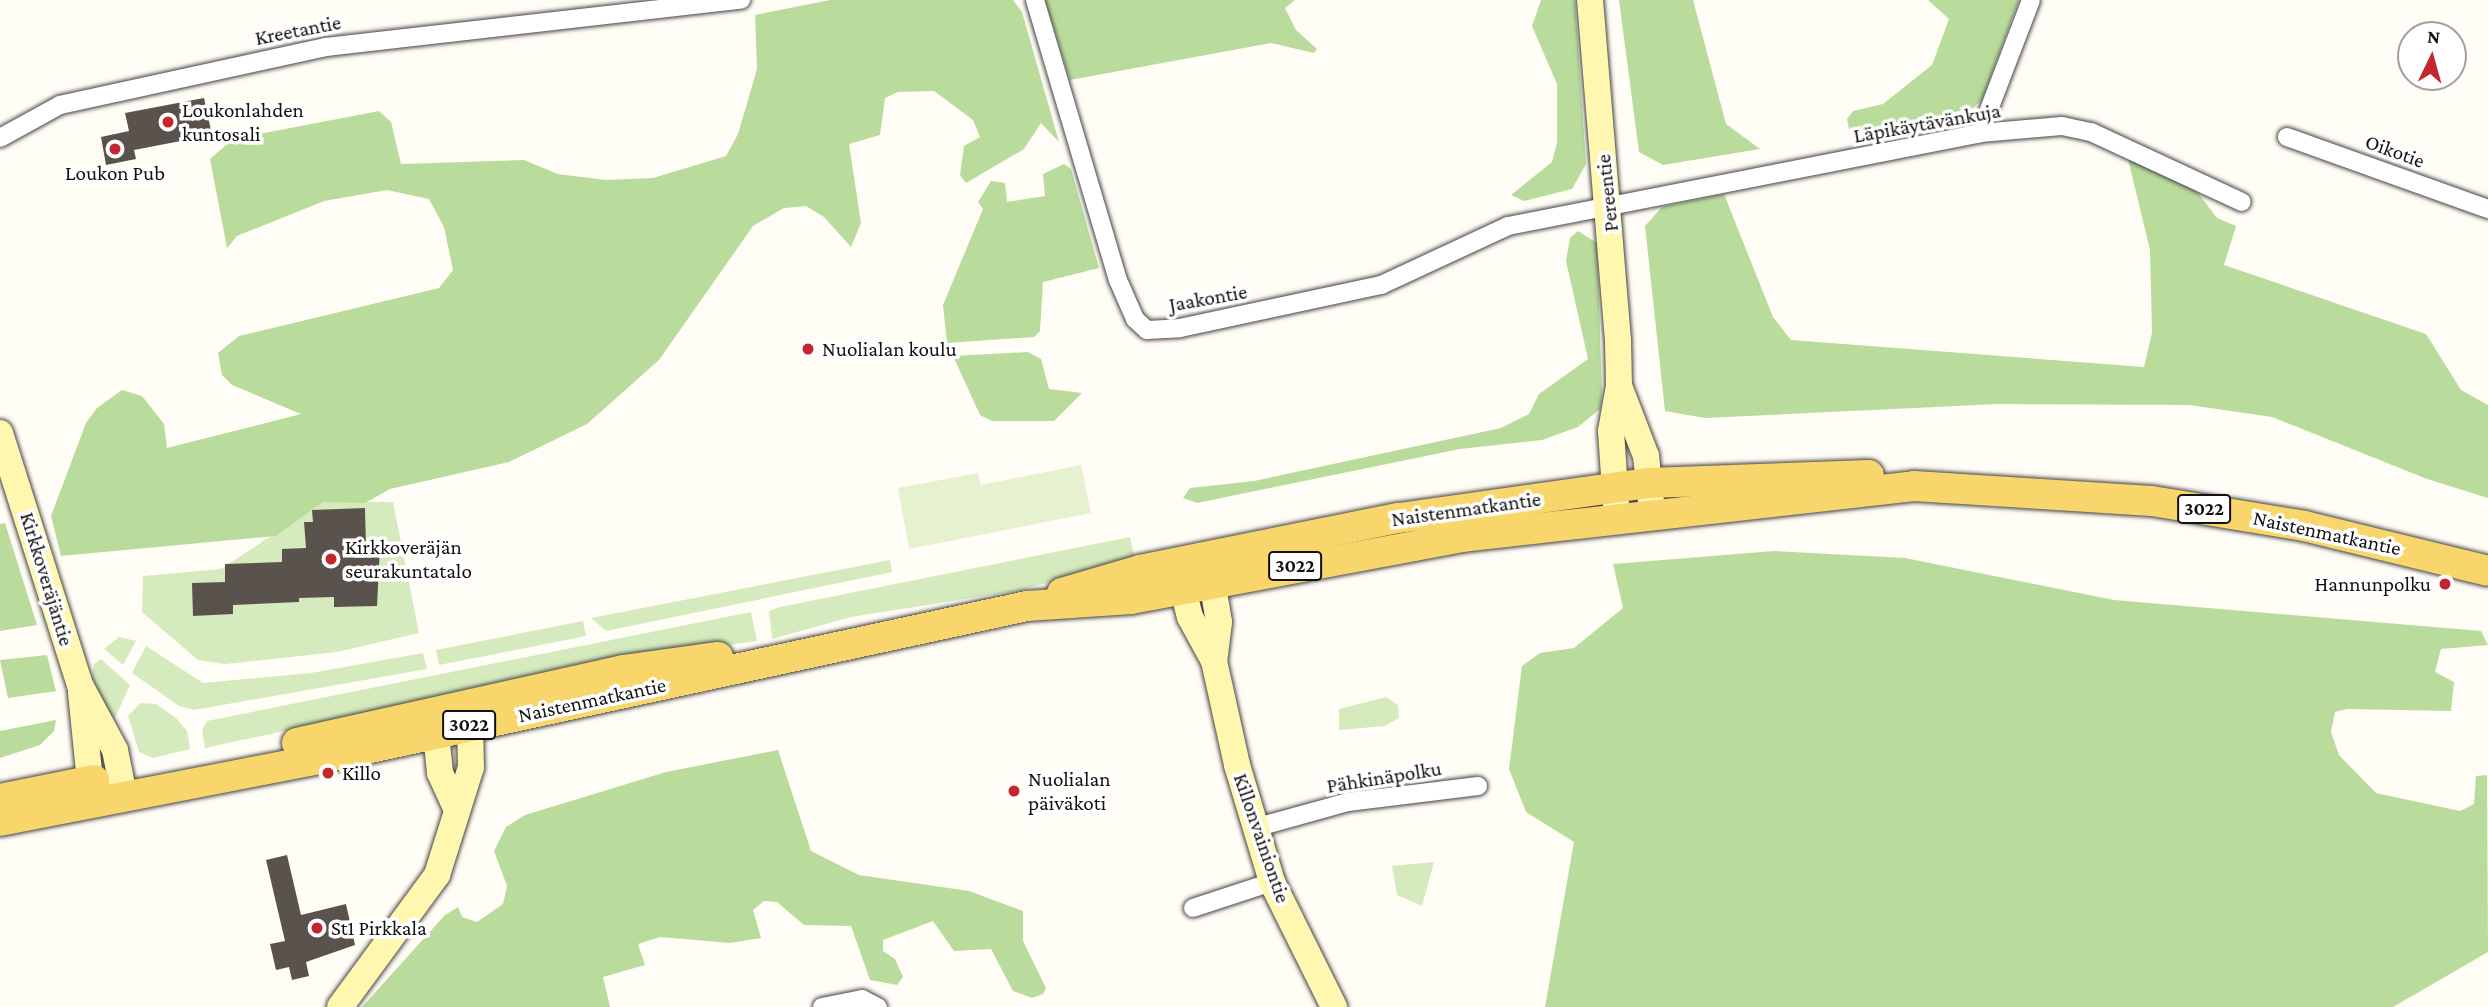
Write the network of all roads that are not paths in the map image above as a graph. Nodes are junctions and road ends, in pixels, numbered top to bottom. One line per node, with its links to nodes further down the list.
1 (741, 0): 7 (street, Kreetantie)
2 (1035, 0): 10 (street, Jaakontie)
3 (1590, 0): 10 (street, Pereentie)
4 (2031, 0): 5 (street)
5 (1980, 133): 8 (street, Läpikäytävänkuja); 10 (street, Läpikäytävänkuja)
6 (2287, 137): 9 (street, Oikotie)
7 (0, 138)
8 (2242, 202)
9 (2488, 209)
10 (1609, 210): 11 (street, Pereentie)
11 (1619, 386): 13 (street, Pereentie); 15 (street, Pereentie)
12 (0, 433): 22 (street, Kirkkoveräjäntie)
13 (1648, 483): 14 (main road, Naistenmatkantie / 3022); 15 (main road, Naistenmatkantie / 3022); 16 (street, Pereentie)
14 (1914, 486): 16 (main road, Naistenmatkantie / 3022); 19 (main road, Naistenmatkantie / 3022)
15 (1614, 487): 17 (street, Pereentie); 18 (main road, Naistenmatkantie / 3022)
16 (1653, 515): 17 (main road, Naistenmatkantie / 3022)
17 (1617, 519): 18 (main road, Naistenmatkantie / 3022)
18 (1210, 569): 20 (main road, Naistenmatkantie / 3022); 21 (street, Killonvainiontie)
19 (2488, 571)
20 (1180, 575): 21 (street, Killonvainiontie); 23 (main road, Naistenmatkantie / 3022)
21 (1214, 661): 29 (street, Killonvainiontie)
22 (80, 685): 24 (street, Kirkkoveräjäntie); 26 (street, Kirkkoveräjäntie)
23 (451, 718): 24 (main road, Naistenmatkantie / 3022); 32 (street)
24 (123, 785): 26 (main road, Naistenmatkantie / 3022)
25 (1478, 786): 29 (street, Pähkinäpolku)
26 (91, 791): 27 (main road, Naistenmatkantie / 3022); 28 (main road, Naistenmatkantie / 3022)
27 (0, 799)
28 (0, 821)
29 (1258, 827): 30 (street, Killonvainiontie)
30 (1272, 882): 31 (street); 35 (street, Killonvainiontie)
31 (1193, 908)
32 (340, 1007)
33 (822, 1007): 34 (street)
34 (878, 1007)
35 (1334, 1007)

